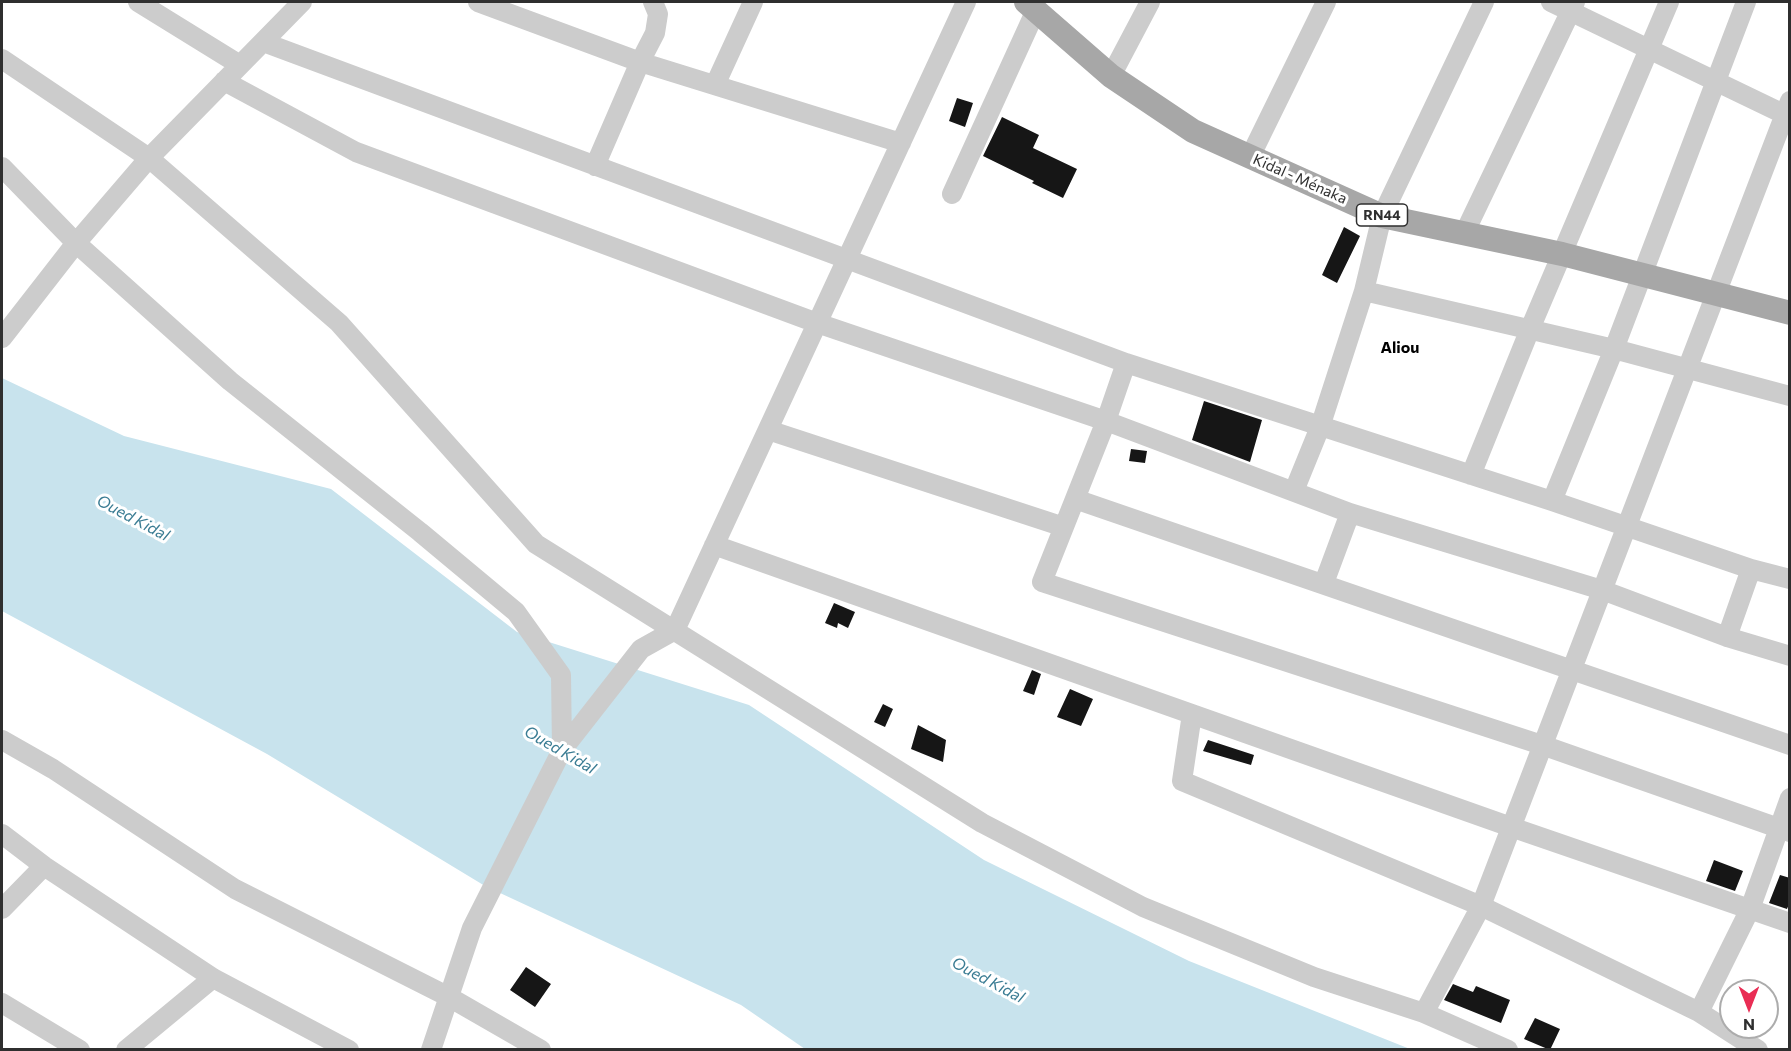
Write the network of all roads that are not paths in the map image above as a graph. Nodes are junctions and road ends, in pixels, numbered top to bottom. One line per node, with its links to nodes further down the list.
1 (138, 2): 19 (street)
2 (302, 2): 15 (street)
3 (478, 2): 18 (street)
4 (653, 2): 18 (street)
5 (753, 2): 23 (street)
6 (966, 2): 25 (street)
7 (1150, 2): 20 (street)
8 (1326, 2): 27 (street)
9 (1484, 2): 31 (street)
10 (1551, 2): 14 (street)
11 (1669, 2): 16 (street)
12 (1746, 2): 22 (street)
13 (1031, 6): 20 (main road, Kidal - Ménaka / RN44); 30 (street)
14 (1573, 6): 16 (street); 32 (street)
15 (263, 42): 19 (street); 28 (street)
16 (1649, 49): 22 (street); 34 (street)
17 (2, 59): 26 (street)
18 (640, 62): 23 (street); 28 (street)
19 (240, 65): 21 (street)
20 (1111, 76): 27 (main road, Kidal - Ménaka / RN44)
21 (224, 81): 26 (street); 40 (street)
22 (1716, 81): 24 (street); 36 (street)
23 (715, 85): 25 (street)
24 (1788, 111): 38 (street)
25 (901, 142): 35 (street)
26 (150, 158): 33 (street); 62 (street)
27 (1250, 158): 31 (main road, Kidal - Ménaka / RN44)
28 (595, 166): 35 (street)
29 (2, 167): 33 (street)
30 (952, 194)
31 (1383, 216): 32 (main road, Kidal - Ménaka / RN44); 37 (street)
32 (1464, 234): 34 (main road, Kidal - Ménaka / RN44)
33 (76, 243): 42 (street); 70 (street)
34 (1562, 254): 36 (main road, Kidal - Ménaka / RN44); 41 (street)
35 (847, 260): 40 (street); 44 (street)
36 (1642, 274): 38 (main road, Kidal - Ménaka / RN44); 43 (street)
37 (1365, 291): 41 (street); 48 (street)
38 (1716, 293): 39 (main road, Kidal - Ménaka / RN44); 45 (street)
39 (1790, 314)
40 (817, 323): 47 (street); 49 (street)
41 (1530, 329): 43 (street); 50 (street)
42 (2, 338)
43 (1614, 349): 45 (street); 53 (street)
44 (1126, 363): 47 (street); 48 (street)
45 (1687, 368): 46 (street); 55 (street)
46 (1790, 396)
47 (1106, 421): 51 (street); 52 (street)
48 (1320, 427): 50 (street); 51 (street)
49 (768, 430): 56 (street); 57 (street)
50 (1471, 474): 53 (street)
51 (1294, 491): 54 (street)
52 (1075, 499): 56 (street); 60 (street)
53 (1552, 501): 55 (street)
54 (1350, 513): 60 (street); 61 (street)
55 (1625, 526): 58 (street); 61 (street)
56 (1064, 527): 68 (street)
57 (714, 545): 62 (street); 66 (street)
58 (1751, 569): 59 (street); 63 (street)
59 (1790, 579)
60 (1324, 583): 65 (street)
61 (1602, 590): 63 (street); 65 (street)
62 (675, 630): 70 (street); 84 (street)
63 (1727, 637): 64 (street)
64 (1790, 656)
65 (1571, 671): 68 (street); 69 (street)
66 (1192, 714): 72 (street); 76 (street)
67 (2, 740): 81 (street)
68 (1542, 745): 72 (street); 73 (street)
69 (1790, 745)
70 (562, 750): 81 (street)
71 (1790, 798): 73 (street)
72 (1511, 827): 76 (street); 78 (street)
73 (1784, 830): 78 (street)
74 (2, 834): 75 (street)
75 (44, 866): 77 (street); 80 (street)
76 (1481, 906): 83 (street); 84 (street)
77 (2, 909)
78 (1750, 909): 79 (street); 83 (street)
79 (1790, 923)
80 (213, 978): 87 (street); 88 (street)
81 (450, 997): 89 (street); 90 (street)
82 (2, 1003): 86 (street)
83 (1699, 1012): 85 (street)
84 (1424, 1013): 91 (street)
85 (1747, 1047)
86 (80, 1050)
87 (126, 1050)
88 (349, 1050)
89 (431, 1050)
90 (541, 1050)
91 (1508, 1050)

